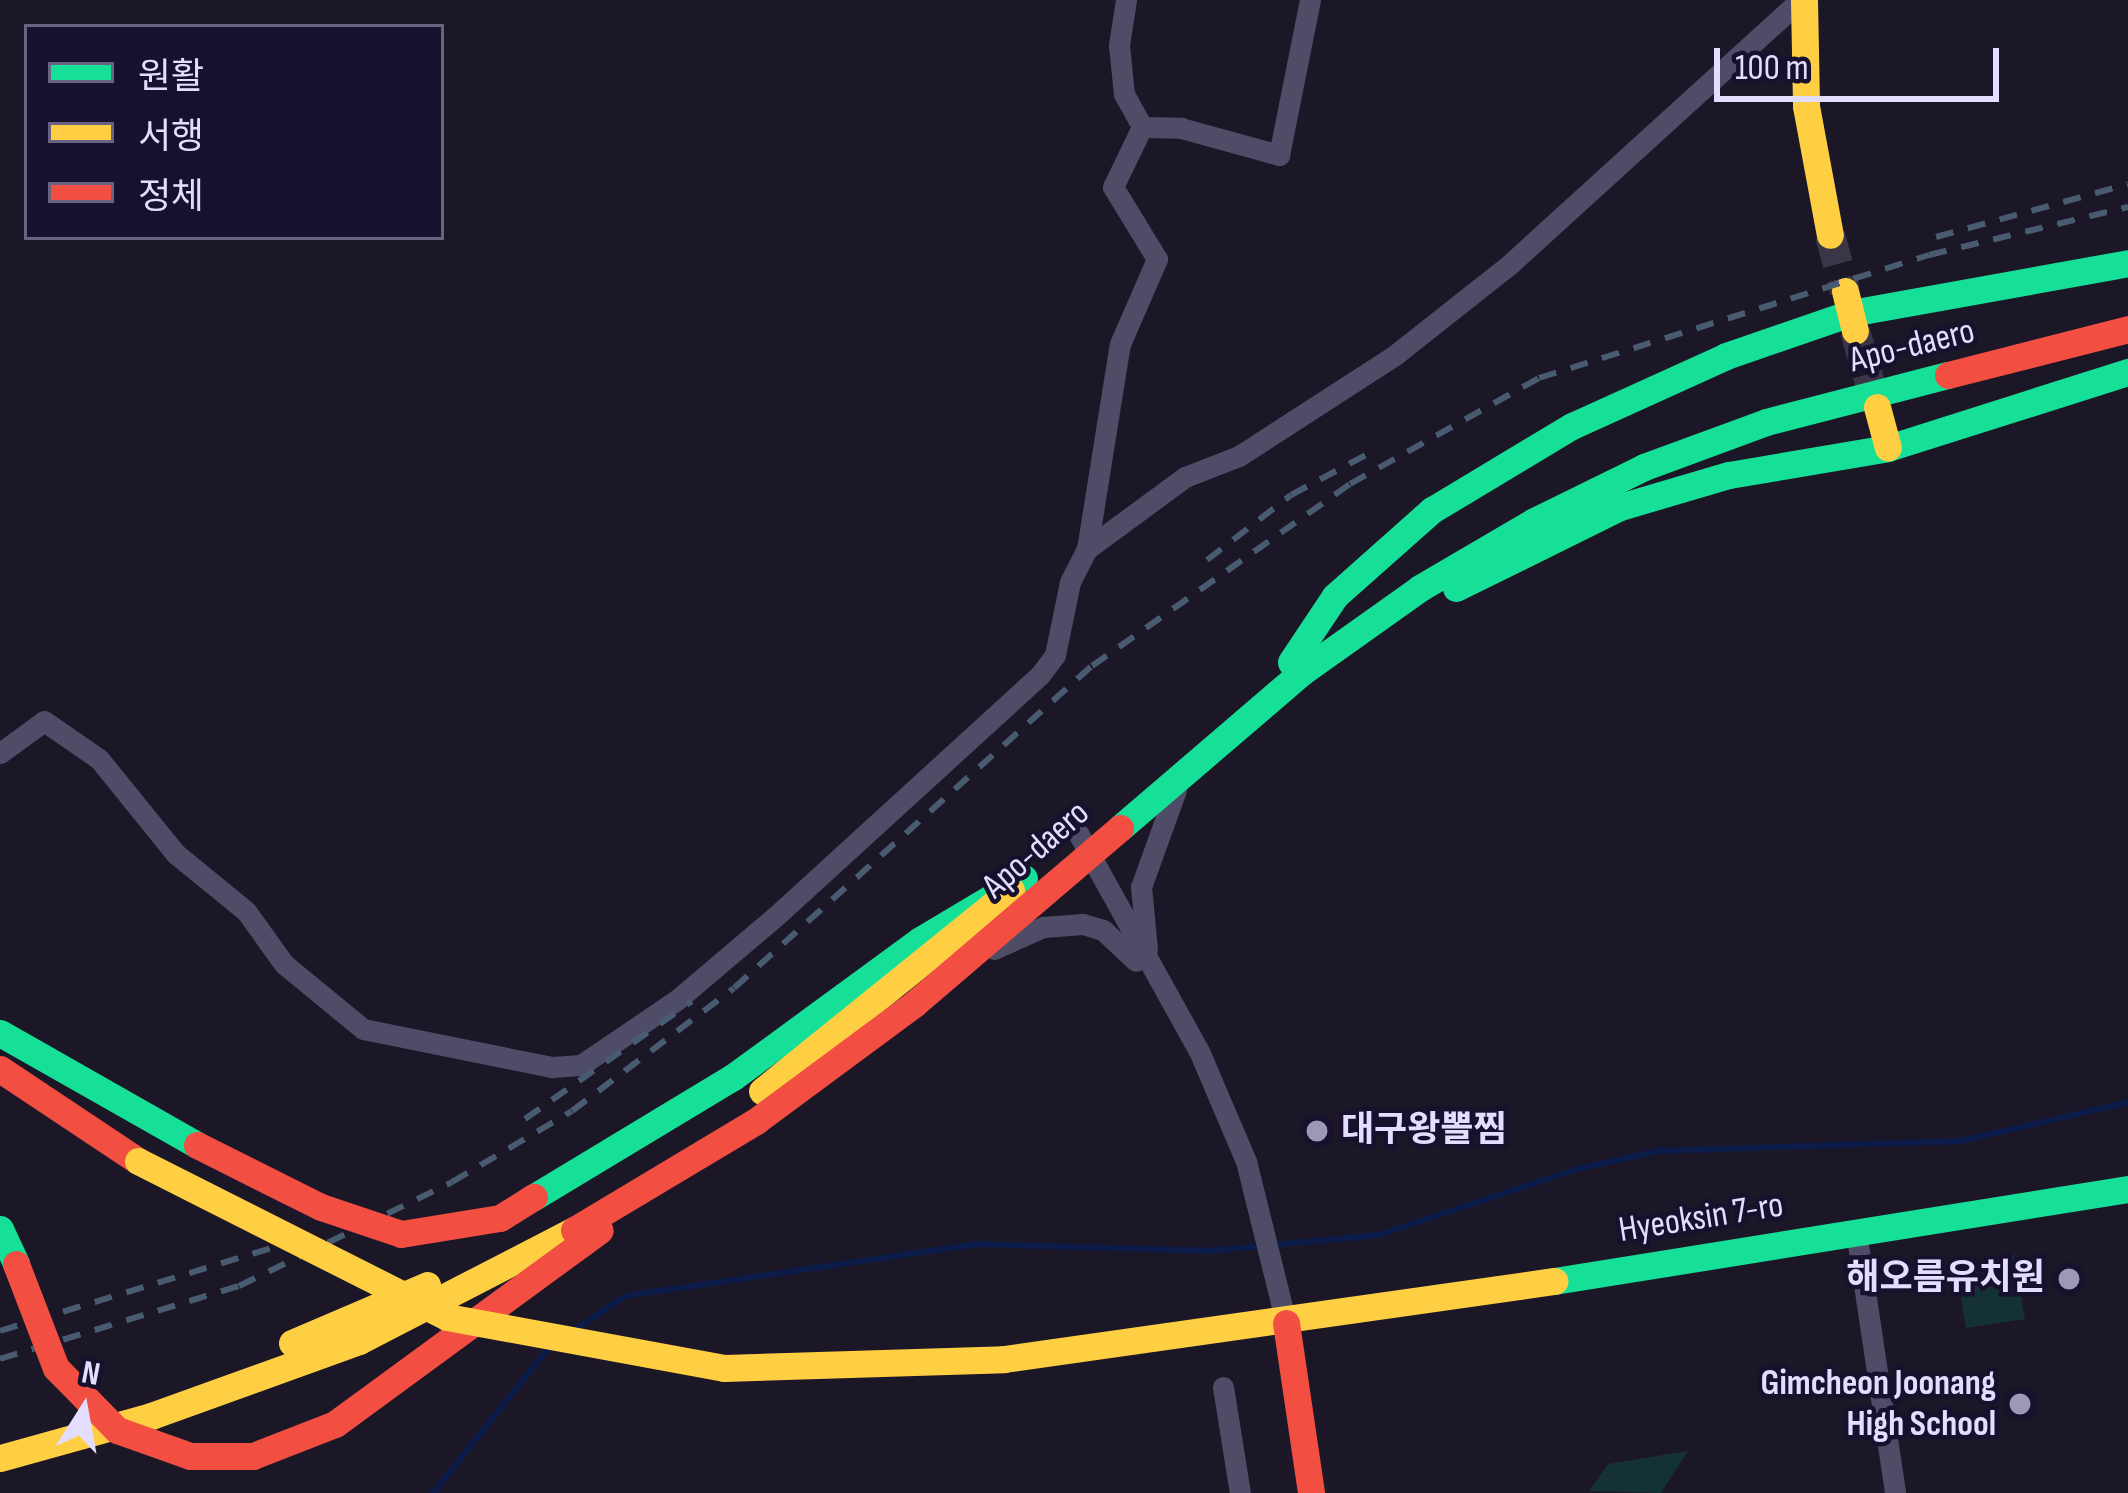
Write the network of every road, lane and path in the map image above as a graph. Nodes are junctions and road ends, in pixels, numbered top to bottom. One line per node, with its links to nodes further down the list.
1 (1126, 0): 4 (street)
2 (1310, 0): 4 (street)
3 (1802, 0): 5 (main road); 12 (street)
4 (1142, 127): 12 (street)
5 (1830, 236)
6 (2128, 263): 13 (main road)
7 (2128, 309): 13 (main road, Apo-daero)
8 (2128, 329): 13 (main road, Apo-daero)
9 (2128, 372): 11 (main road)
10 (1877, 407): 11 (main road)
11 (1888, 448): 13 (main road)
12 (1087, 549): 14 (street)
13 (1296, 667): 15 (main road, Apo-daero); 16 (main road, Apo-daero)
14 (0, 753)
15 (1190, 766): 16 (main road, Apo-daero); 19 (street)
16 (1083, 842): 17 (main road, Apo-daero); 18 (main road, Apo-daero); 19 (street)
17 (1024, 878): 20 (main road, bridge); 28 (main road, Apo-daero)
18 (951, 971): 19 (street); 22 (main road, Apo-daero)
19 (1153, 979): 26 (street)
20 (0, 1033)
21 (0, 1069): 26 (main road, Hyeoksin 7-ro, bridge)
22 (756, 1121): 24 (main road, bridge); 29 (main road, Apo-daero)
23 (2128, 1189): 25 (main road, Hyeoksin 7-ro)
24 (0, 1229)
25 (1856, 1231): 26 (main road, Hyeoksin 7-ro); 32 (street)
26 (1286, 1323): 31 (main road)
27 (1223, 1387): 30 (street)
28 (0, 1435)
29 (0, 1458)
30 (1240, 1493)
31 (1311, 1493)
32 (1895, 1493)

